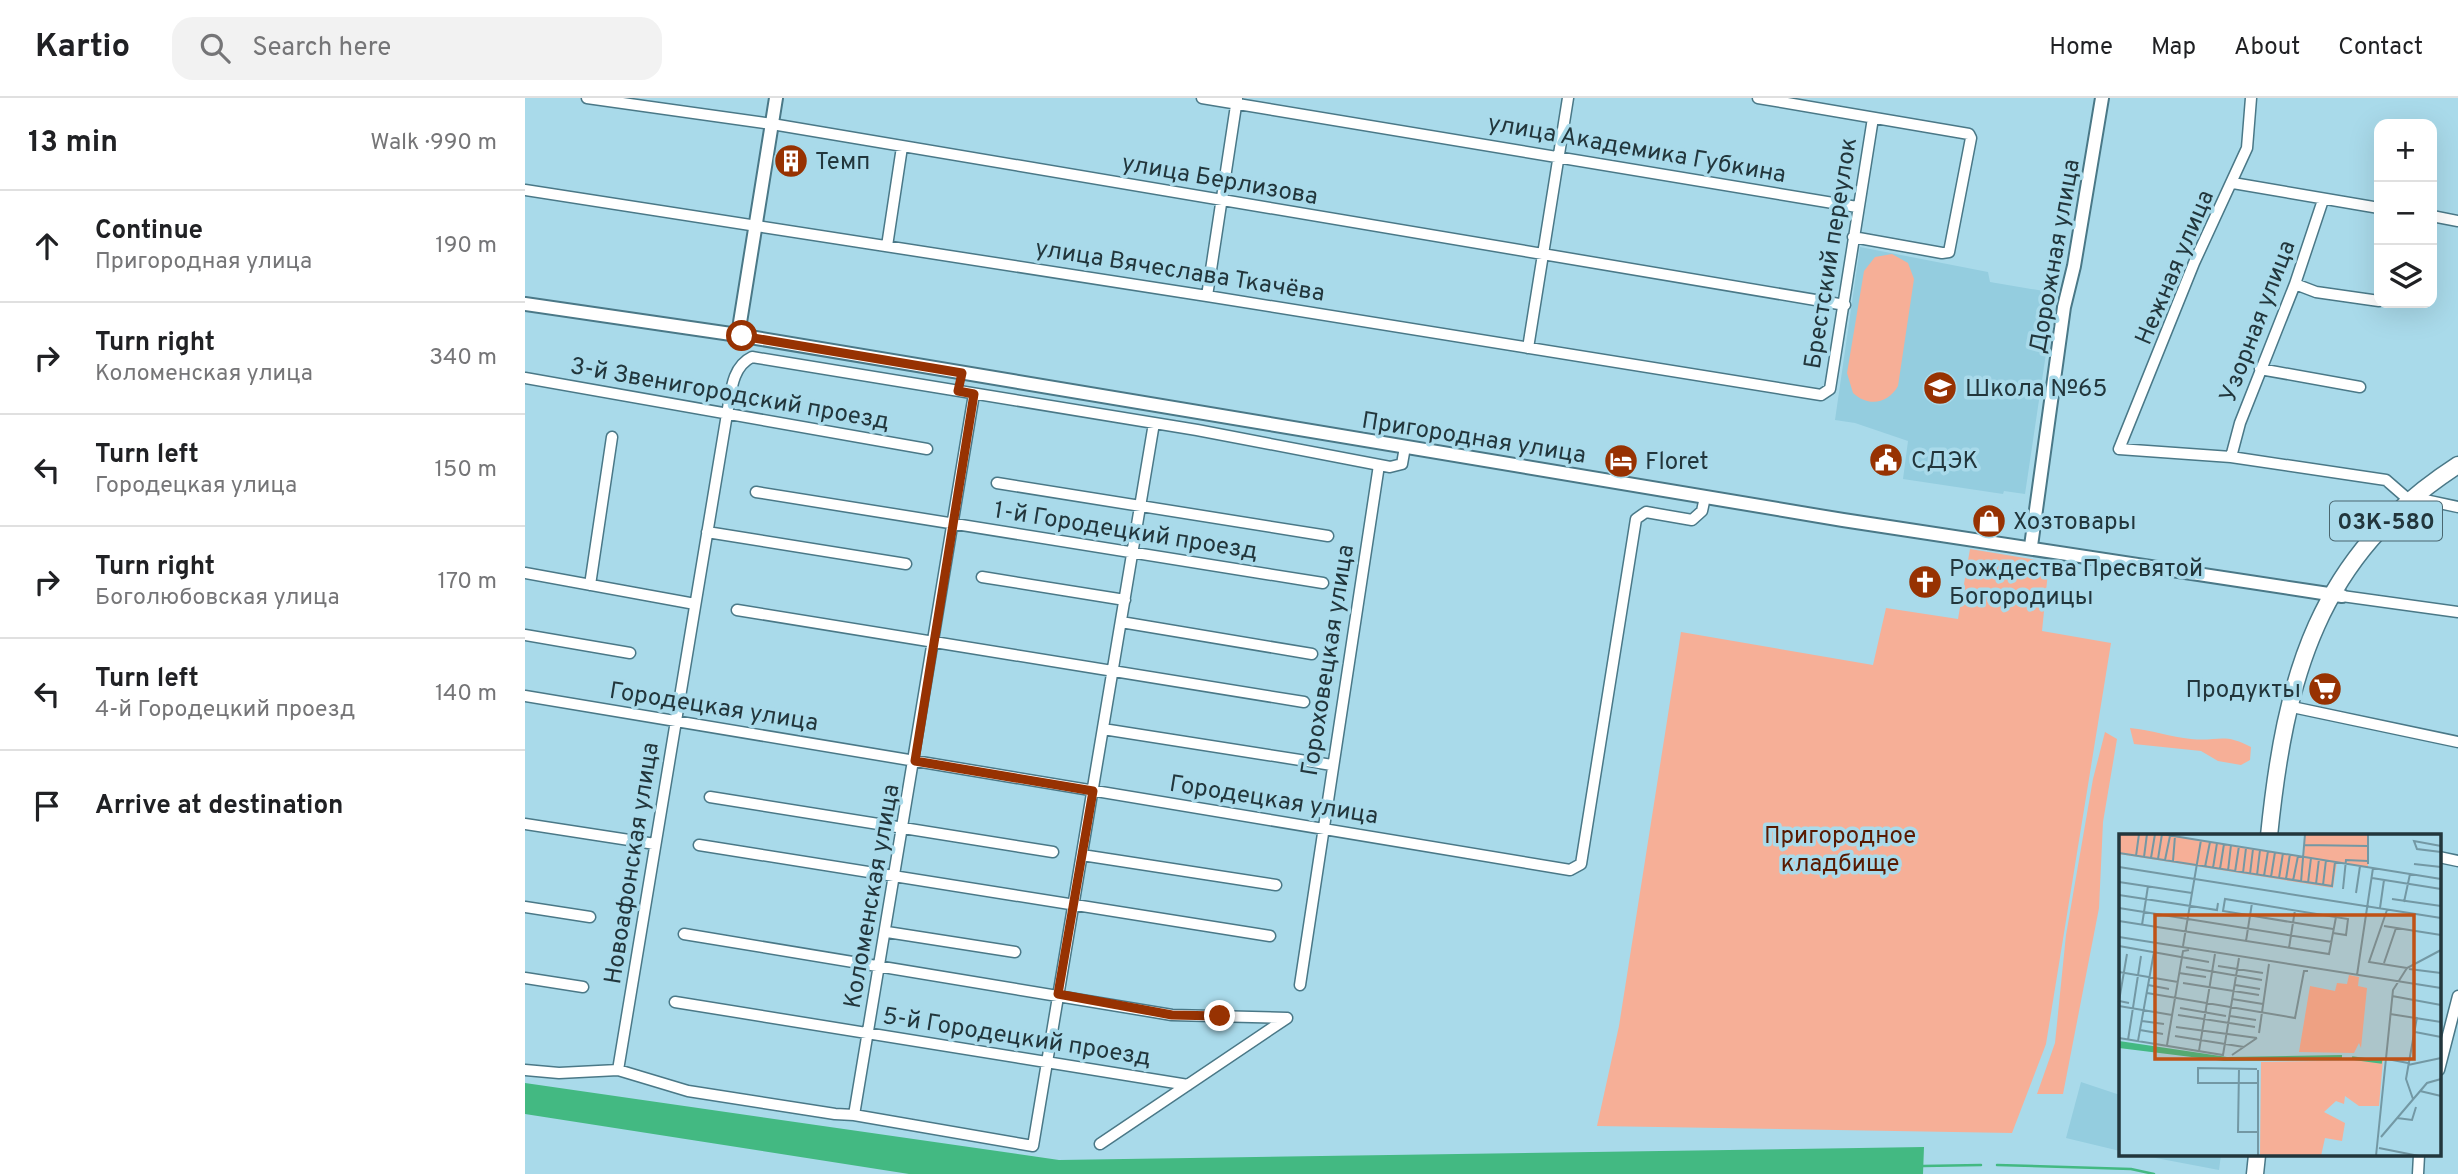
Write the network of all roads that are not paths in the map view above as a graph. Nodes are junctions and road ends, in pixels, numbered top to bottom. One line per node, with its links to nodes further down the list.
1 (587, 98): 10 (street, улица Берлизова)
2 (776, 98): 10 (street)
3 (1202, 98): 8 (street, улица Академика Губкина)
4 (1568, 98): 12 (street)
5 (1758, 98): 9 (street)
6 (2102, 98): 59 (street, Дорожная улица)
7 (2251, 98): 13 (street, Нежная улица)
8 (1237, 101): 12 (street, улица Академика Губкина); 15 (street)
9 (1873, 118): 17 (street, Брестский переулок); 22 (street)
10 (772, 124): 11 (street, улица Берлизова); 21 (street)
11 (902, 147): 15 (street, улица Берлизова); 23 (street)
12 (1559, 155): 17 (street, улица Академика Губкина); 24 (street)
13 (2233, 183): 16 (street); 46 (street, Нежная улица)
14 (525, 190): 21 (street, улица Вячеслава Ткачёва)
15 (1222, 199): 24 (street, улица Берлизова); 26 (street)
16 (2323, 200): 18 (street); 25 (street, Узорная улица)
17 (1857, 207): 22 (street, Брестский переулок)
18 (2374, 207)
19 (2437, 217): 20 (street)
20 (2458, 220)
21 (755, 227): 23 (street, улица Вячеслава Ткачёва); 30 (street)
22 (1853, 237): 29 (street, Брестский переулок)
23 (887, 246): 26 (street, улица Вячеслава Ткачёва)
24 (1543, 256): 29 (street, улица Берлизова); 31 (street)
25 (2295, 284): 27 (street); 32 (street, Узорная улица)
26 (1207, 296): 31 (street, улица Вячеслава Ткачёва)
27 (2374, 300)
28 (525, 304): 30 (street, Пригородная улица)
29 (1845, 305): 38 (street, Брестский переулок)
30 (738, 335): 33 (street, Пригородная улица)
31 (1528, 348): 38 (street, улица Вячеслава Ткачёва)
32 (2260, 369): 35 (street); 46 (street, Узорная улица)
33 (962, 373): 36 (street); 39 (street, Пригородная улица)
34 (525, 377): 40 (street, 3-й Звенигородский проезд)
35 (2360, 387)
36 (958, 391): 37 (street, Новоафонская улица); 40 (street, Новоафонская улица)
37 (974, 394): 41 (street, Новоафонская улица); 56 (street, Коломенская улица)
38 (1827, 394)
39 (1200, 413): 42 (street); 44 (street, Пригородная улица)
40 (727, 414): 45 (street, 3-й Звенигородский проезд); 57 (street, Новоафонская улица)
41 (1154, 423): 42 (street, Новоафонская улица); 55 (street)
42 (1197, 430): 47 (street, Новоафонская улица)
43 (613, 437): 65 (street)
44 (1405, 447): 47 (street); 52 (street, Пригородная улица)
45 (927, 449)
46 (2231, 457): 53 (street)
47 (1379, 465): 84 (street, Гороховецкая улица)
48 (2458, 465): 53 (main road, 03К-580)
49 (2458, 476): 53 (main road, 03К-580)
50 (997, 483): 55 (street)
51 (756, 492): 56 (street, 1-й Городецкий проезд)
52 (1705, 496): 59 (street, Пригородная улица); 88 (street, Городецкая улица)
53 (2417, 500): 54 (street); 66 (main road, 03К-580)
54 (2458, 507)
55 (1140, 508): 58 (street); 60 (street)
56 (952, 523): 60 (street, 1-й Городецкий проезд); 73 (street, Коломенская улица)
57 (707, 532): 61 (street); 68 (street, Новоафонская улица)
58 (1328, 536)
59 (2031, 546): 66 (street, Пригородная улица)
60 (1133, 551): 64 (street, 1-й Городецкий проезд); 67 (street)
61 (906, 564)
62 (525, 573): 65 (street)
63 (982, 577): 67 (street)
64 (1323, 583)
65 (590, 584): 68 (street)
66 (2336, 595): 70 (street, Пригородная улица); 79 (main road, 03К-580); 90 (main road, 03К-580)
67 (1125, 600): 71 (street)
68 (695, 604): 80 (street, Новоафонская улица)
69 (737, 610): 73 (street)
70 (2458, 612)
71 (1121, 622): 75 (street); 76 (street)
72 (525, 635): 74 (street)
73 (934, 640): 76 (street); 83 (street, Коломенская улица)
74 (630, 653)
75 (1312, 654)
76 (1113, 671): 78 (street); 81 (street)
77 (525, 696): 80 (street, Городецкая улица)
78 (1304, 702)
79 (2297, 708): 82 (street); 91 (main road, 03К-580)
80 (676, 721): 83 (street, Городецкая улица); 92 (street, Новоафонская улица)
81 (1103, 729): 84 (street); 85 (street)
82 (2458, 742)
83 (915, 761): 85 (street, Городецкая улица); 89 (street, Коломенская улица)
84 (1332, 765): 88 (street, Гороховецкая улица)
85 (1093, 791): 88 (street, Городецкая улица); 95 (street)
86 (711, 797): 89 (street)
87 (525, 824): 92 (street)
88 (1322, 828): 107 (street, Гороховецкая улица)
89 (904, 829): 94 (street); 96 (street, Коломенская улица)
90 (2269, 834)
91 (2278, 834)
92 (655, 844): 116 (street, Новоафонская улица)
93 (699, 845): 96 (street)
94 (1053, 852)
95 (1081, 855): 97 (street); 98 (street)
96 (896, 876): 98 (street); 101 (street, Коломенская улица)
97 (1276, 885)
98 (1073, 905): 103 (street); 109 (street)
99 (525, 907): 100 (street)
100 (590, 917)
101 (887, 932): 104 (street); 105 (street, Коломенская улица)
102 (684, 934): 105 (street)
103 (1270, 936)
104 (1015, 952)
105 (881, 965): 109 (street); 112 (street, Коломенская улица)
106 (525, 978): 108 (street)
107 (1300, 985)
108 (583, 987)
109 (1058, 994): 114 (street); 117 (street)
110 (2458, 996): 113 (street)
111 (674, 1002): 112 (street, 5-й Городецкий проезд)
112 (869, 1032): 114 (street, 5-й Городецкий проезд); 118 (street, Коломенская улица)
113 (2441, 1062)
114 (1047, 1063): 117 (street, 5-й Городецкий проезд); 118 (street)
115 (525, 1070): 116 (street)
116 (618, 1070): 118 (street)
117 (1188, 1085): 119 (street)
118 (855, 1115)
119 (1100, 1144)
120 (2247, 1156): 123 (main road)
121 (2257, 1156): 124 (main road)
122 (2419, 1156): 125 (street)
123 (2246, 1174)
124 (2255, 1174)
125 (2418, 1174)

